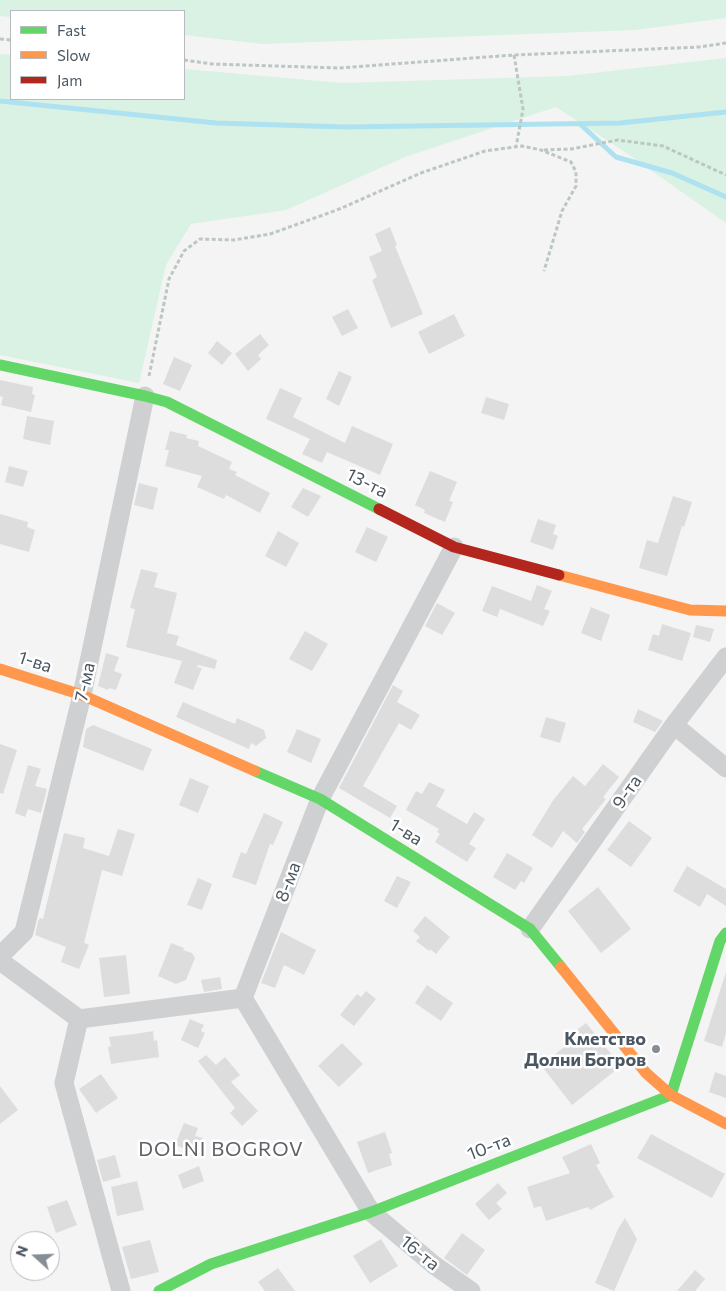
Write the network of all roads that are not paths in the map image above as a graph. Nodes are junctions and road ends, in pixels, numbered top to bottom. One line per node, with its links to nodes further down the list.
1 (0, 365): 2 (street, 13-та)
2 (145, 396): 3 (street, 13-та); 7 (street, 7-ма)
3 (454, 547): 4 (street, 13-та); 10 (street, 8-ма)
4 (726, 611)
5 (726, 657): 8 (street, 9-та)
6 (0, 669): 7 (street, 1-ва)
7 (82, 696): 10 (street, 1-ва); 13 (street, 7-ма)
8 (674, 725): 9 (street); 11 (street, 9-та)
9 (726, 768)
10 (320, 799): 11 (street, 1-ва); 15 (street, 8-ма)
11 (530, 929): 17 (street, 1-ва)
12 (726, 932): 17 (street)
13 (0, 956)
14 (0, 961): 16 (street)
15 (243, 998): 16 (street); 19 (street)
16 (79, 1019): 21 (street)
17 (671, 1095): 18 (street, 1-ва); 19 (street, 10-та)
18 (726, 1124)
19 (372, 1212): 20 (street, 10-та); 23 (street, 16-та)
20 (182, 1286): 22 (street, 10-та)
21 (122, 1291)
22 (159, 1291)
23 (471, 1291)

